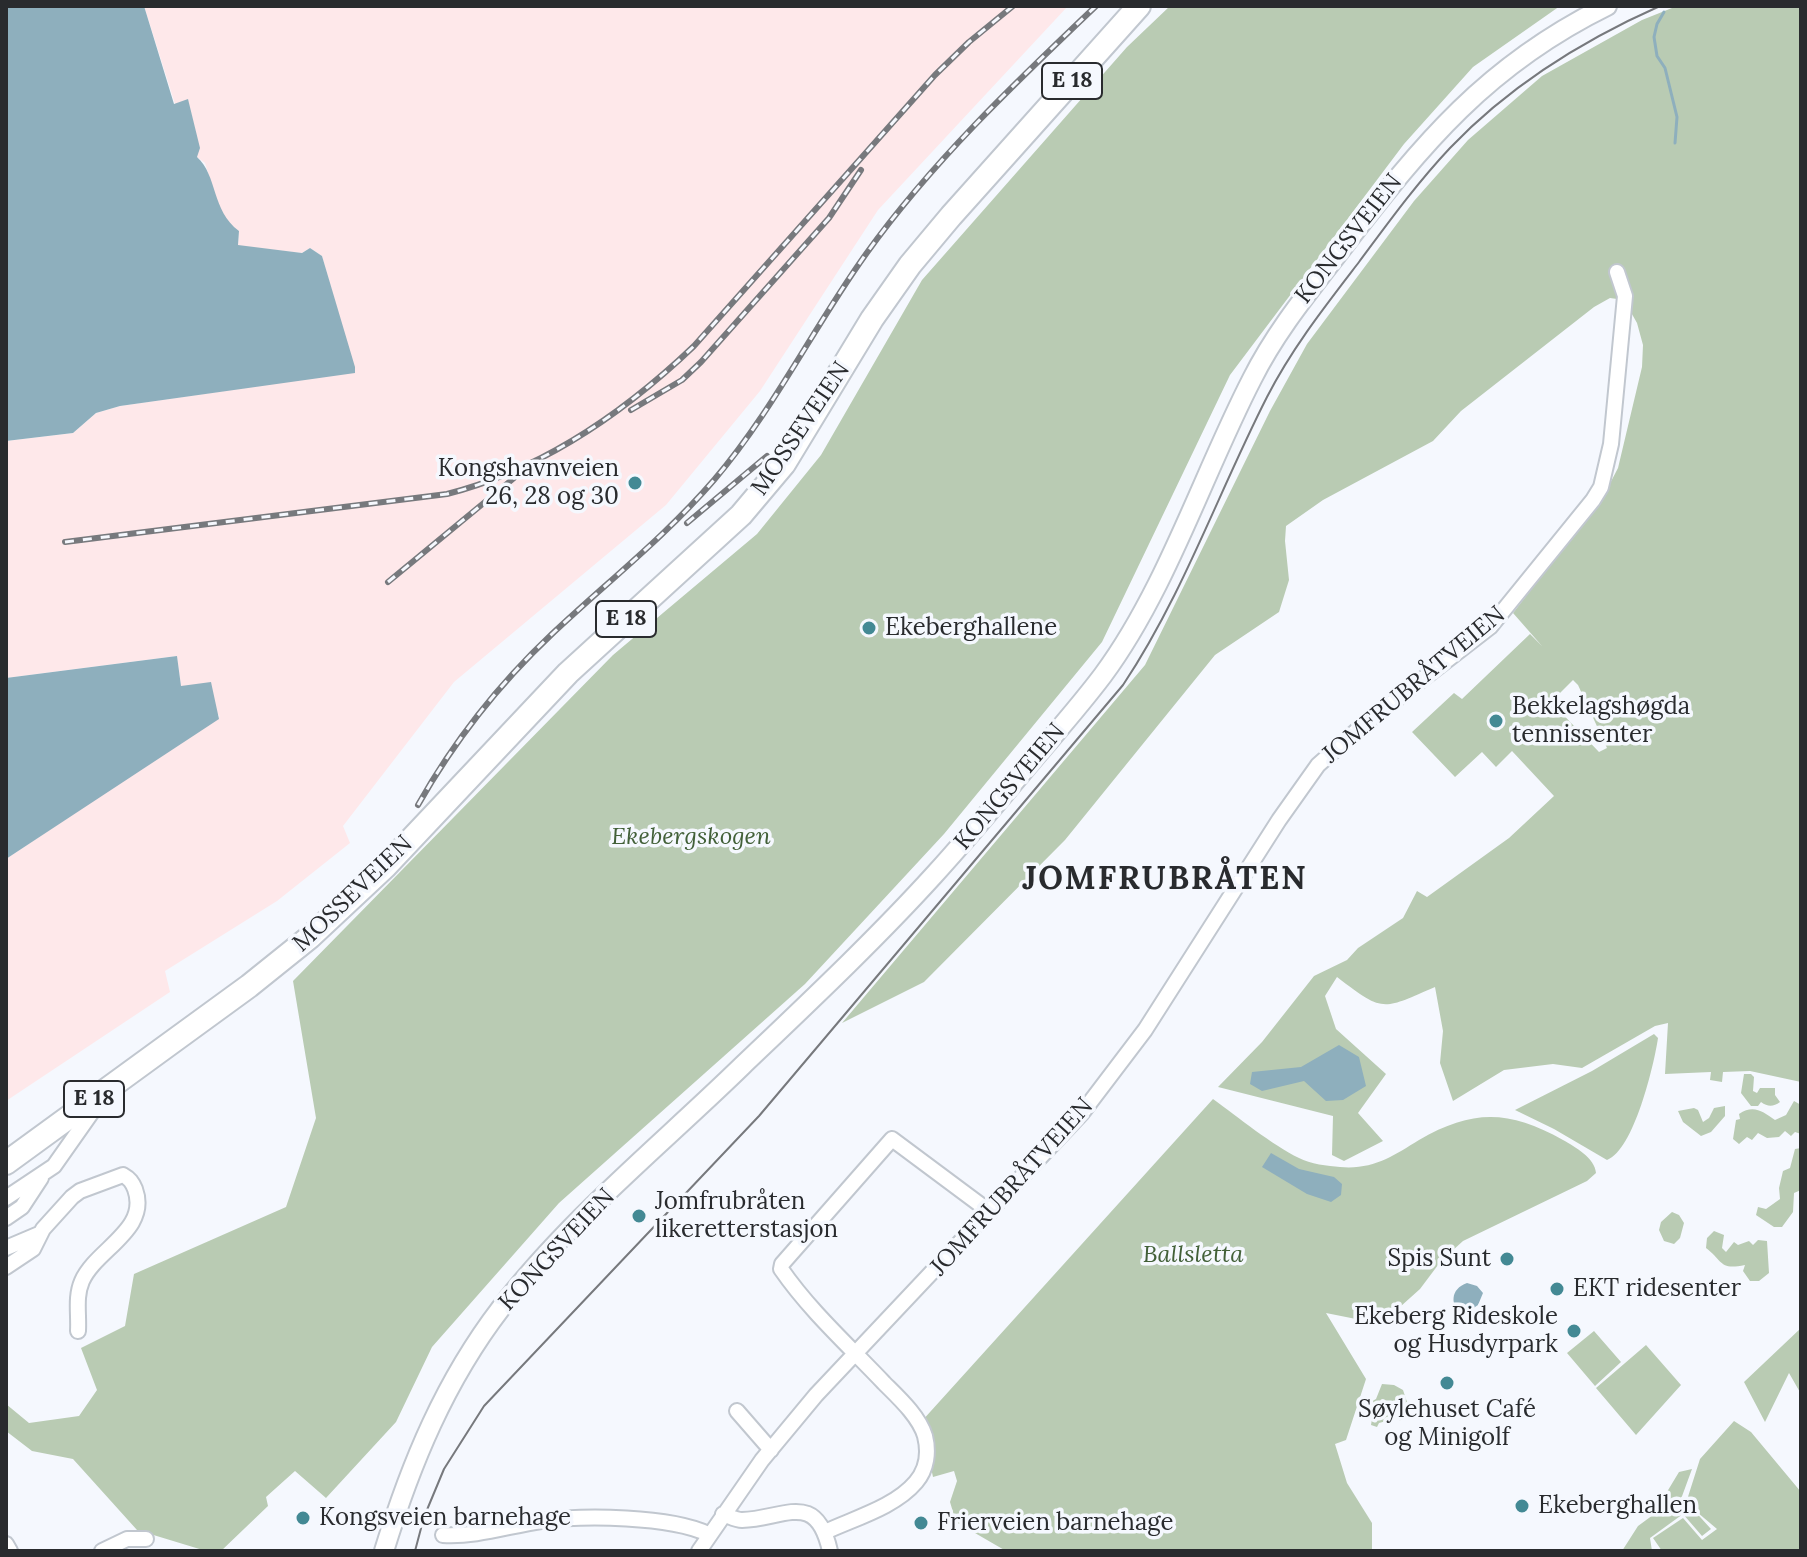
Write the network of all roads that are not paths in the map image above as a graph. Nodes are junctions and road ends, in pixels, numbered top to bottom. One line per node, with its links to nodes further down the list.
1 (1607, 6): 27 (main road, KONGSVEIEN)
2 (1139, 8): 4 (highway, MOSSEVEIEN / E 18)
3 (1617, 272): 10 (street, JOMFRUBRÅTVEIEN)
4 (182, 1034): 5 (highway, MOSSEVEIEN / E 18); 6 (highway, MOSSEVEIEN / E 18)
5 (108, 1088): 7 (highway, MOSSEVEIEN / E 18); 8 (street, MOSSEVEIEN)
6 (6, 1146)
7 (6, 1163)
8 (43, 1174): 9 (street, MOSSEVEIEN); 11 (street)
9 (6, 1198)
10 (990, 1212): 16 (street, JOMFRUBRÅTVEIEN); 16 (street)
11 (6, 1218)
12 (39, 1234): 13 (street); 14 (street); 15 (street)
13 (6, 1248)
14 (6, 1267)
15 (78, 1331)
16 (857, 1353): 18 (street, JOMFRUBRÅTVEIEN); 20 (street)
17 (737, 1411): 18 (street)
18 (771, 1450): 19 (street, JOMFRUBRÅTVEIEN)
19 (723, 1514): 20 (street); 21 (street, JOMFRUBRÅTVEIEN)
20 (825, 1532): 29 (street)
21 (708, 1534): 22 (street); 28 (street, JOMFRUBRÅTVEIEN)
22 (443, 1535)
23 (146, 1539): 26 (street)
24 (6, 1544): 25 (street)
25 (10, 1551)
26 (102, 1551)
27 (384, 1551)
28 (699, 1551)
29 (830, 1551)

